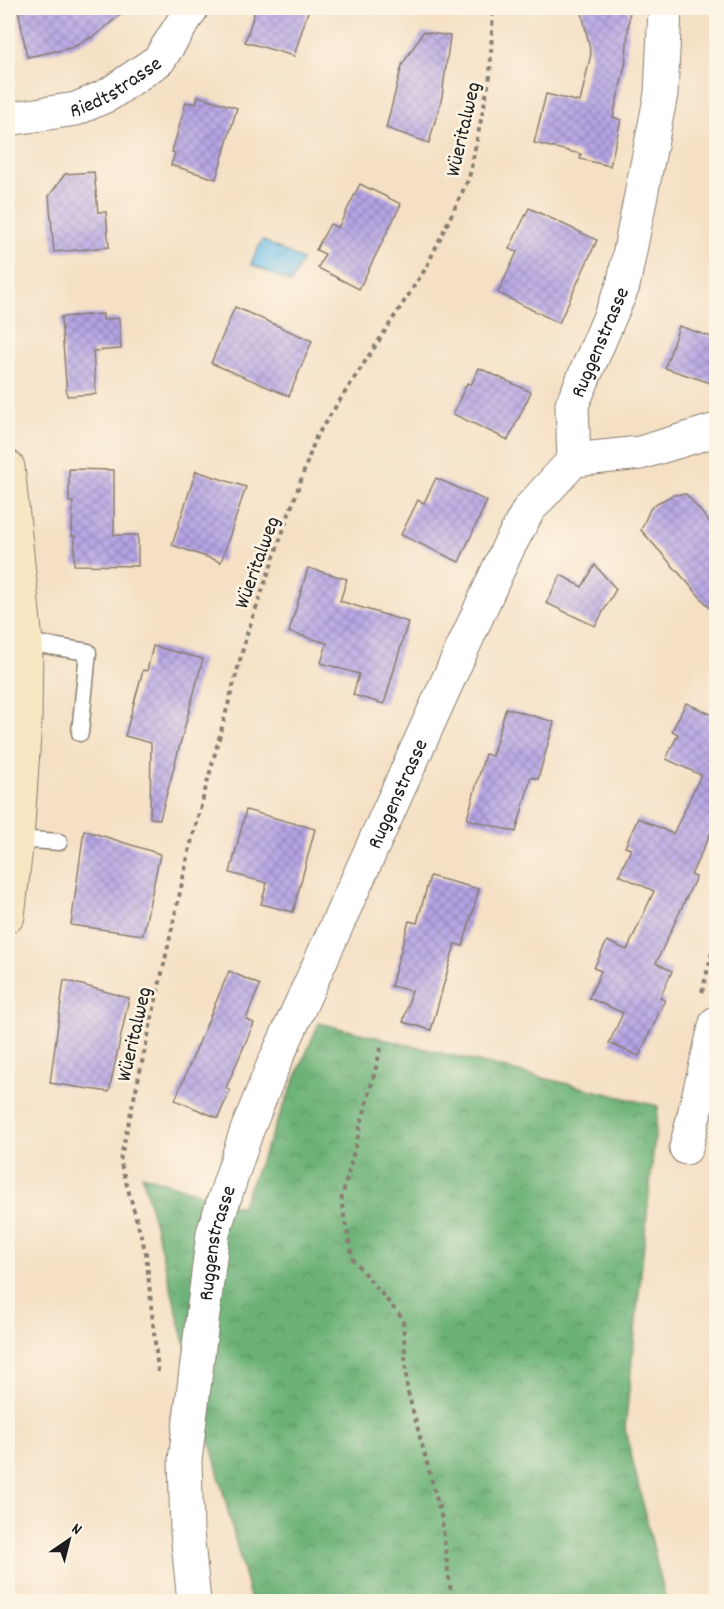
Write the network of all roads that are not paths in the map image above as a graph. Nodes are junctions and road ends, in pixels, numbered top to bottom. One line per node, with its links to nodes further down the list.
1 (192, 8): 3 (street, Riedtstrasse)
2 (665, 8): 5 (street, Ruggenstrasse)
3 (8, 119)
4 (717, 430): 5 (street)
5 (574, 460): 14 (street, Ruggenstrasse)
6 (8, 467): 7 (main road)
7 (26, 642): 8 (lane); 9 (main road)
8 (80, 733)
9 (18, 839): 10 (lane); 11 (main road)
10 (59, 842)
11 (8, 916)
12 (717, 1023): 13 (street)
13 (686, 1148)
14 (194, 1602)

